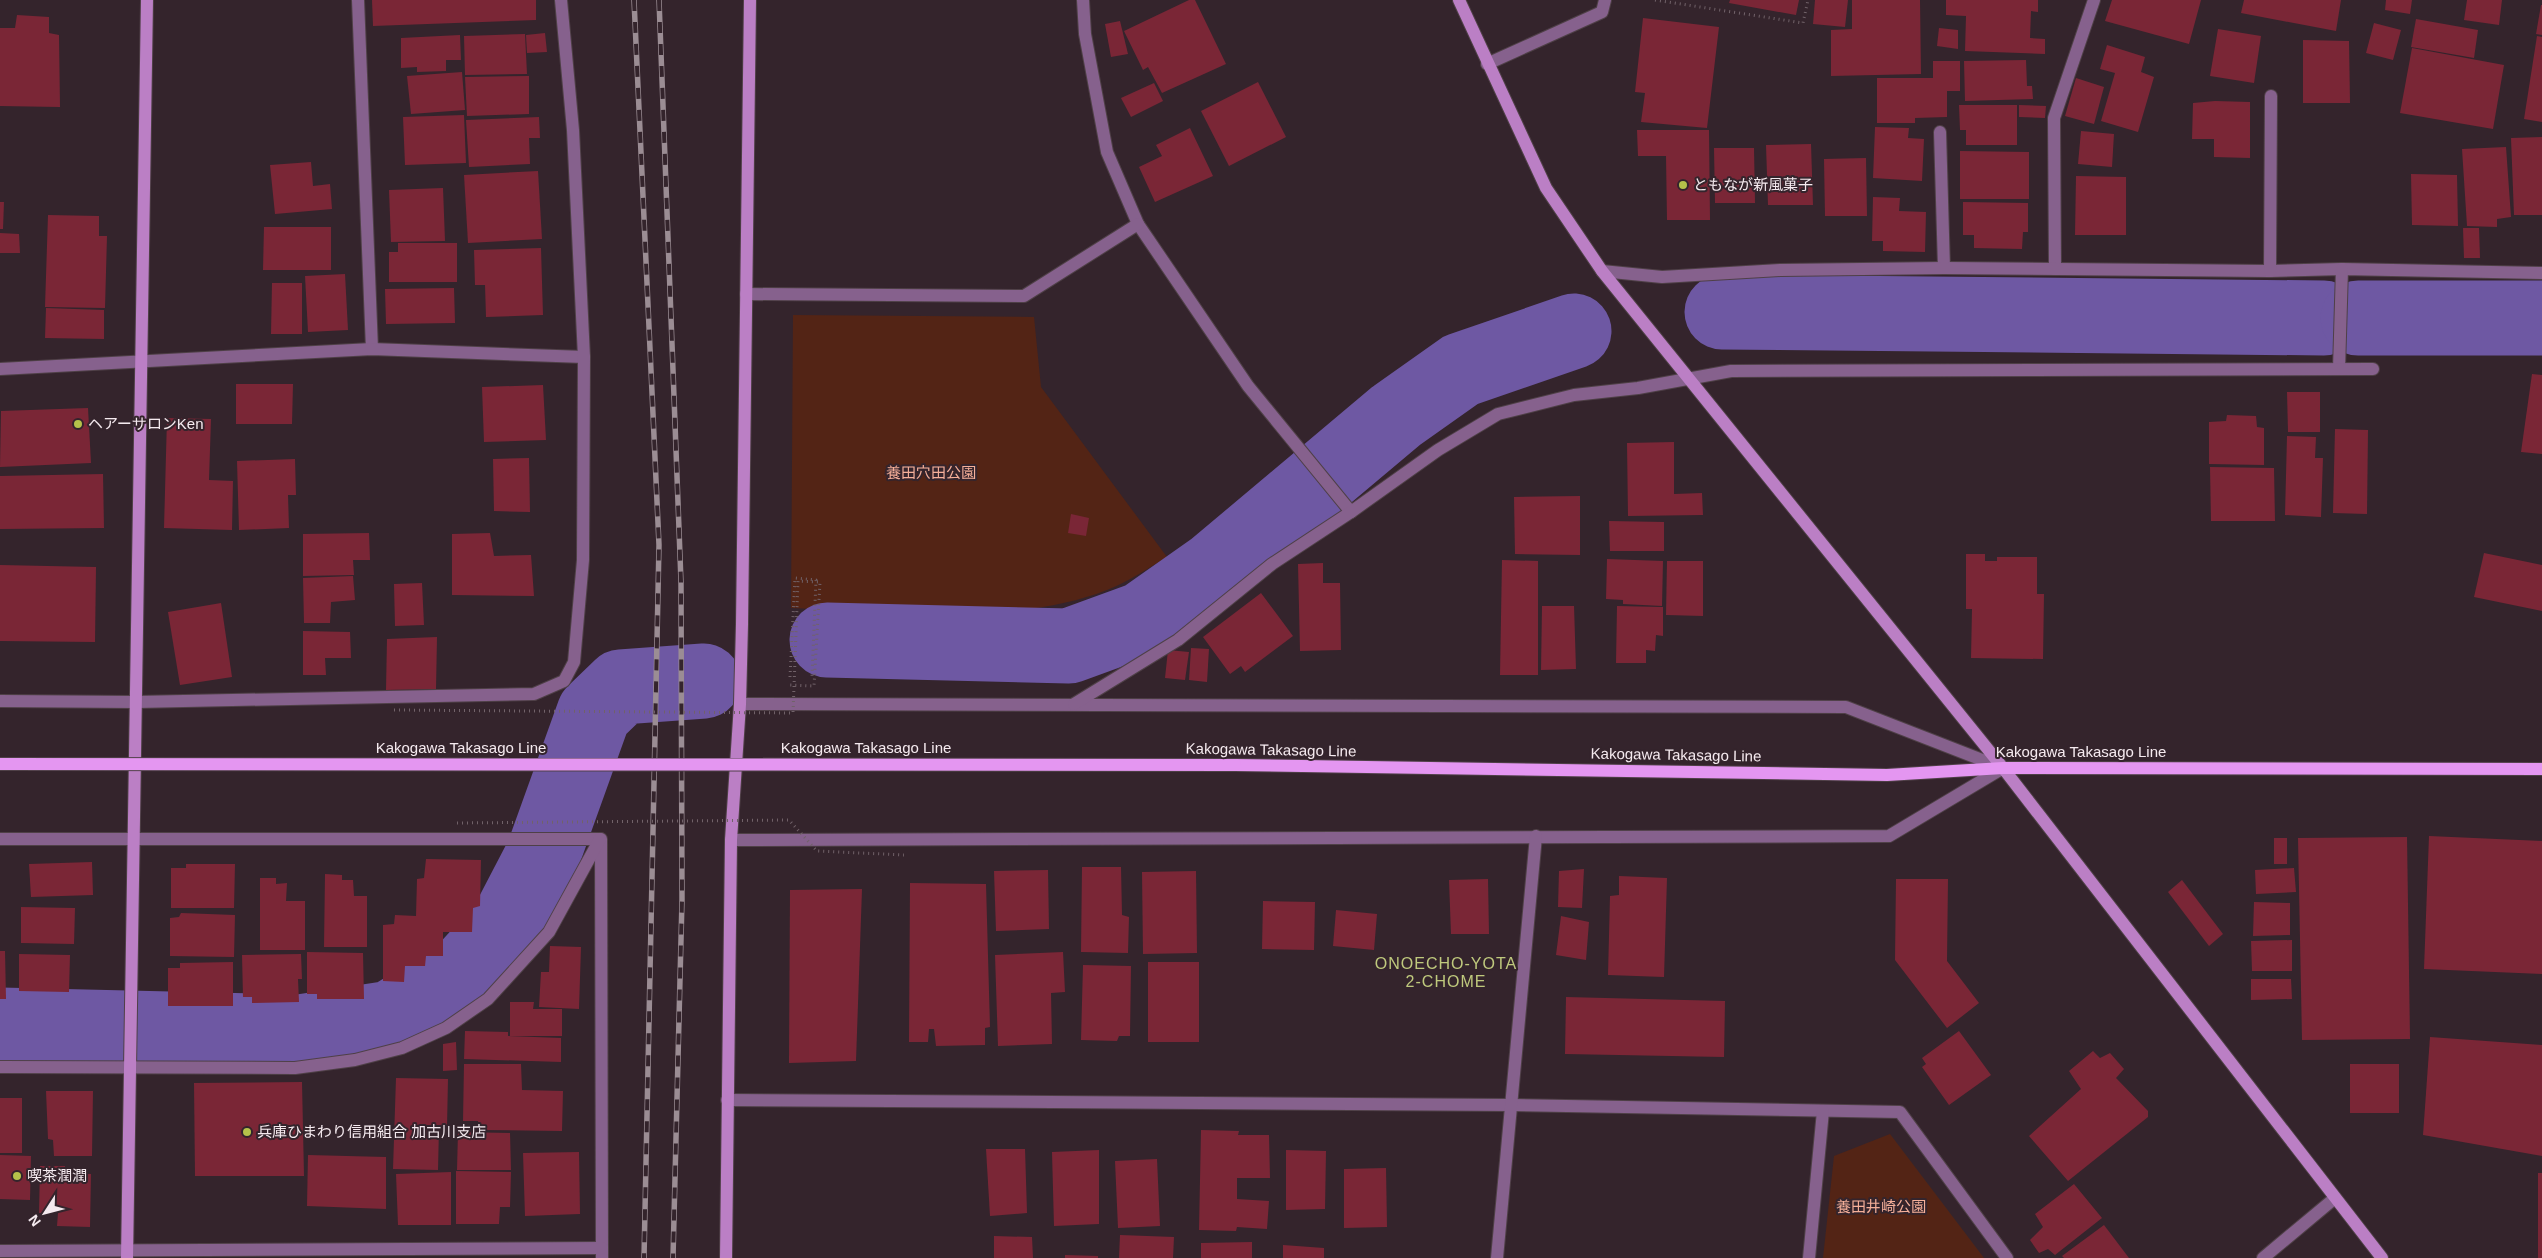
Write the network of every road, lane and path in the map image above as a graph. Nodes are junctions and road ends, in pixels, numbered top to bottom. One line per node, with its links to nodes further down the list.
1 (147, 0): 24 (street)
2 (358, 0): 22 (street)
3 (561, 0): 23 (street)
4 (750, 0): 21 (street)
5 (1083, 0): 14 (street)
6 (1459, 0): 11 (street)
7 (1605, 0): 11 (street)
8 (1655, 0): 9 (path)
9 (1808, 0)
10 (2094, 0): 16 (street)
11 (1487, 64): 18 (street)
12 (2271, 96): 19 (street)
13 (1940, 132): 15 (street)
14 (1138, 224): 21 (street); 29 (street)
15 (1944, 268): 16 (street); 18 (street)
16 (2055, 269): 19 (street)
17 (2342, 269): 19 (street); 20 (street); 26 (street)
18 (1602, 270): 28 (street)
19 (2270, 271)
20 (2542, 272)
21 (746, 294): 33 (street)
22 (372, 349): 23 (street); 24 (street)
23 (584, 357): 32 (street)
24 (140, 362): 25 (street); 32 (street)
25 (0, 369)
26 (2339, 369): 27 (street); 28 (street)
27 (2373, 369)
28 (1688, 378): 29 (street); 37 (street)
29 (1350, 512): 34 (street)
30 (811, 693): 35 (path, bridge)
31 (0, 701): 32 (street)
32 (136, 702): 42 (street)
33 (740, 704): 34 (street); 44 (street)
34 (1074, 704): 37 (street)
35 (394, 710)
36 (0, 764): 37 (main road, Kakogawa Takasago Line, bridge)
37 (2003, 768): 38 (main road, Kakogawa Takasago Line); 40 (street); 51 (street)
38 (2542, 769)
39 (457, 823): 45 (path, bridge)
40 (1536, 836): 44 (street); 49 (street)
41 (0, 839): 42 (street)
42 (132, 839): 43 (street); 47 (street)
43 (601, 839): 47 (street); 53 (street)
44 (731, 840): 48 (street)
45 (904, 855)
46 (0, 1067): 47 (street)
47 (129, 1068): 54 (street)
48 (727, 1100): 49 (street); 55 (street)
49 (1511, 1104): 50 (street); 56 (street)
50 (1823, 1110): 57 (street); 58 (street)
51 (2335, 1198): 59 (street); 60 (street)
52 (0, 1252): 54 (street)
53 (602, 1253): 54 (street)
54 (127, 1255)
55 (726, 1258)
56 (1497, 1258)
57 (1809, 1258)
58 (2007, 1258)
59 (2263, 1258)
60 (2382, 1258)

